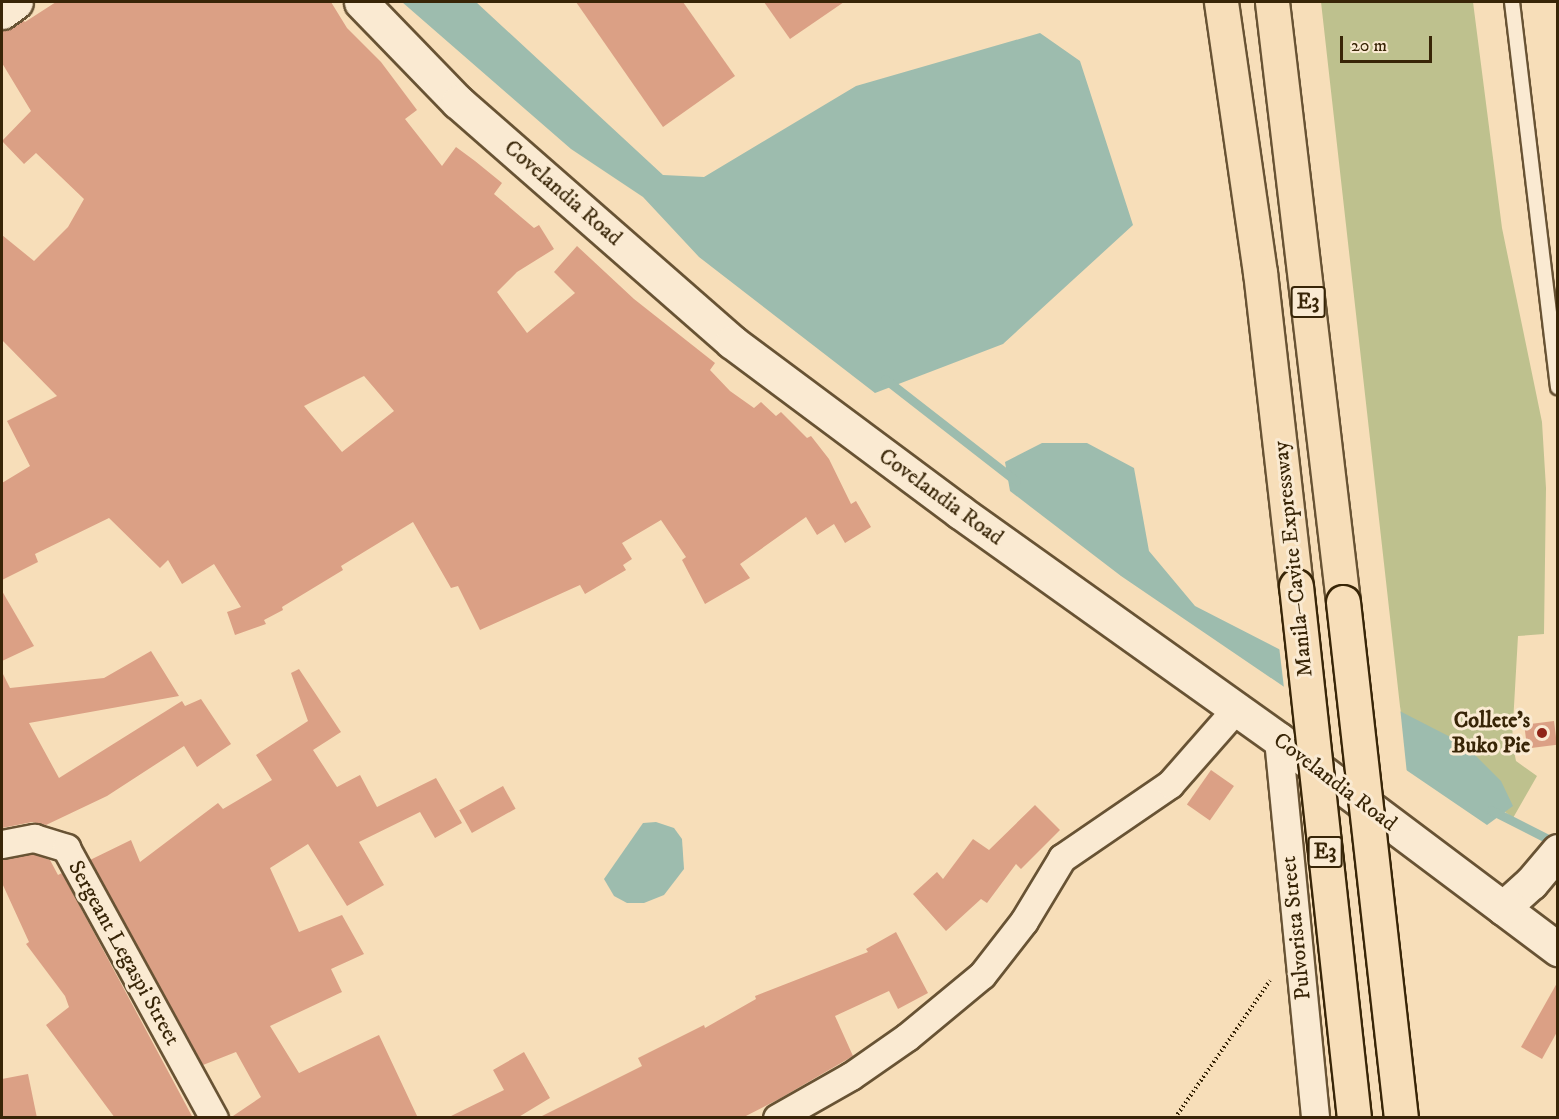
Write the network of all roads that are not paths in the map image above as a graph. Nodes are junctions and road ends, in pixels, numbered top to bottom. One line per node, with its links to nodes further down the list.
1 (16, 2): 6 (main road)
2 (361, 2): 8 (main road, Covelandia Road)
3 (1221, 2): 17 (highway, Manila–Cavite Expressway / E3, bridge)
4 (1272, 2): 18 (highway, Manila–Cavite Expressway / E3, bridge)
5 (1512, 2): 7 (lane)
6 (2, 12)
7 (1557, 387)
8 (1235, 710): 9 (main road, Covelandia Road); 15 (street)
9 (1278, 739): 12 (main road, Covelandia Road); 16 (street, Pulvorista Street)
10 (2, 844): 14 (street, Sergeant Legaspi Street)
11 (1557, 851): 12 (main road)
12 (1503, 908): 13 (main road, Covelandia Road)
13 (1557, 949)
14 (214, 1118)
15 (777, 1118)
16 (1315, 1118)
17 (1354, 1118)
18 (1401, 1118)

